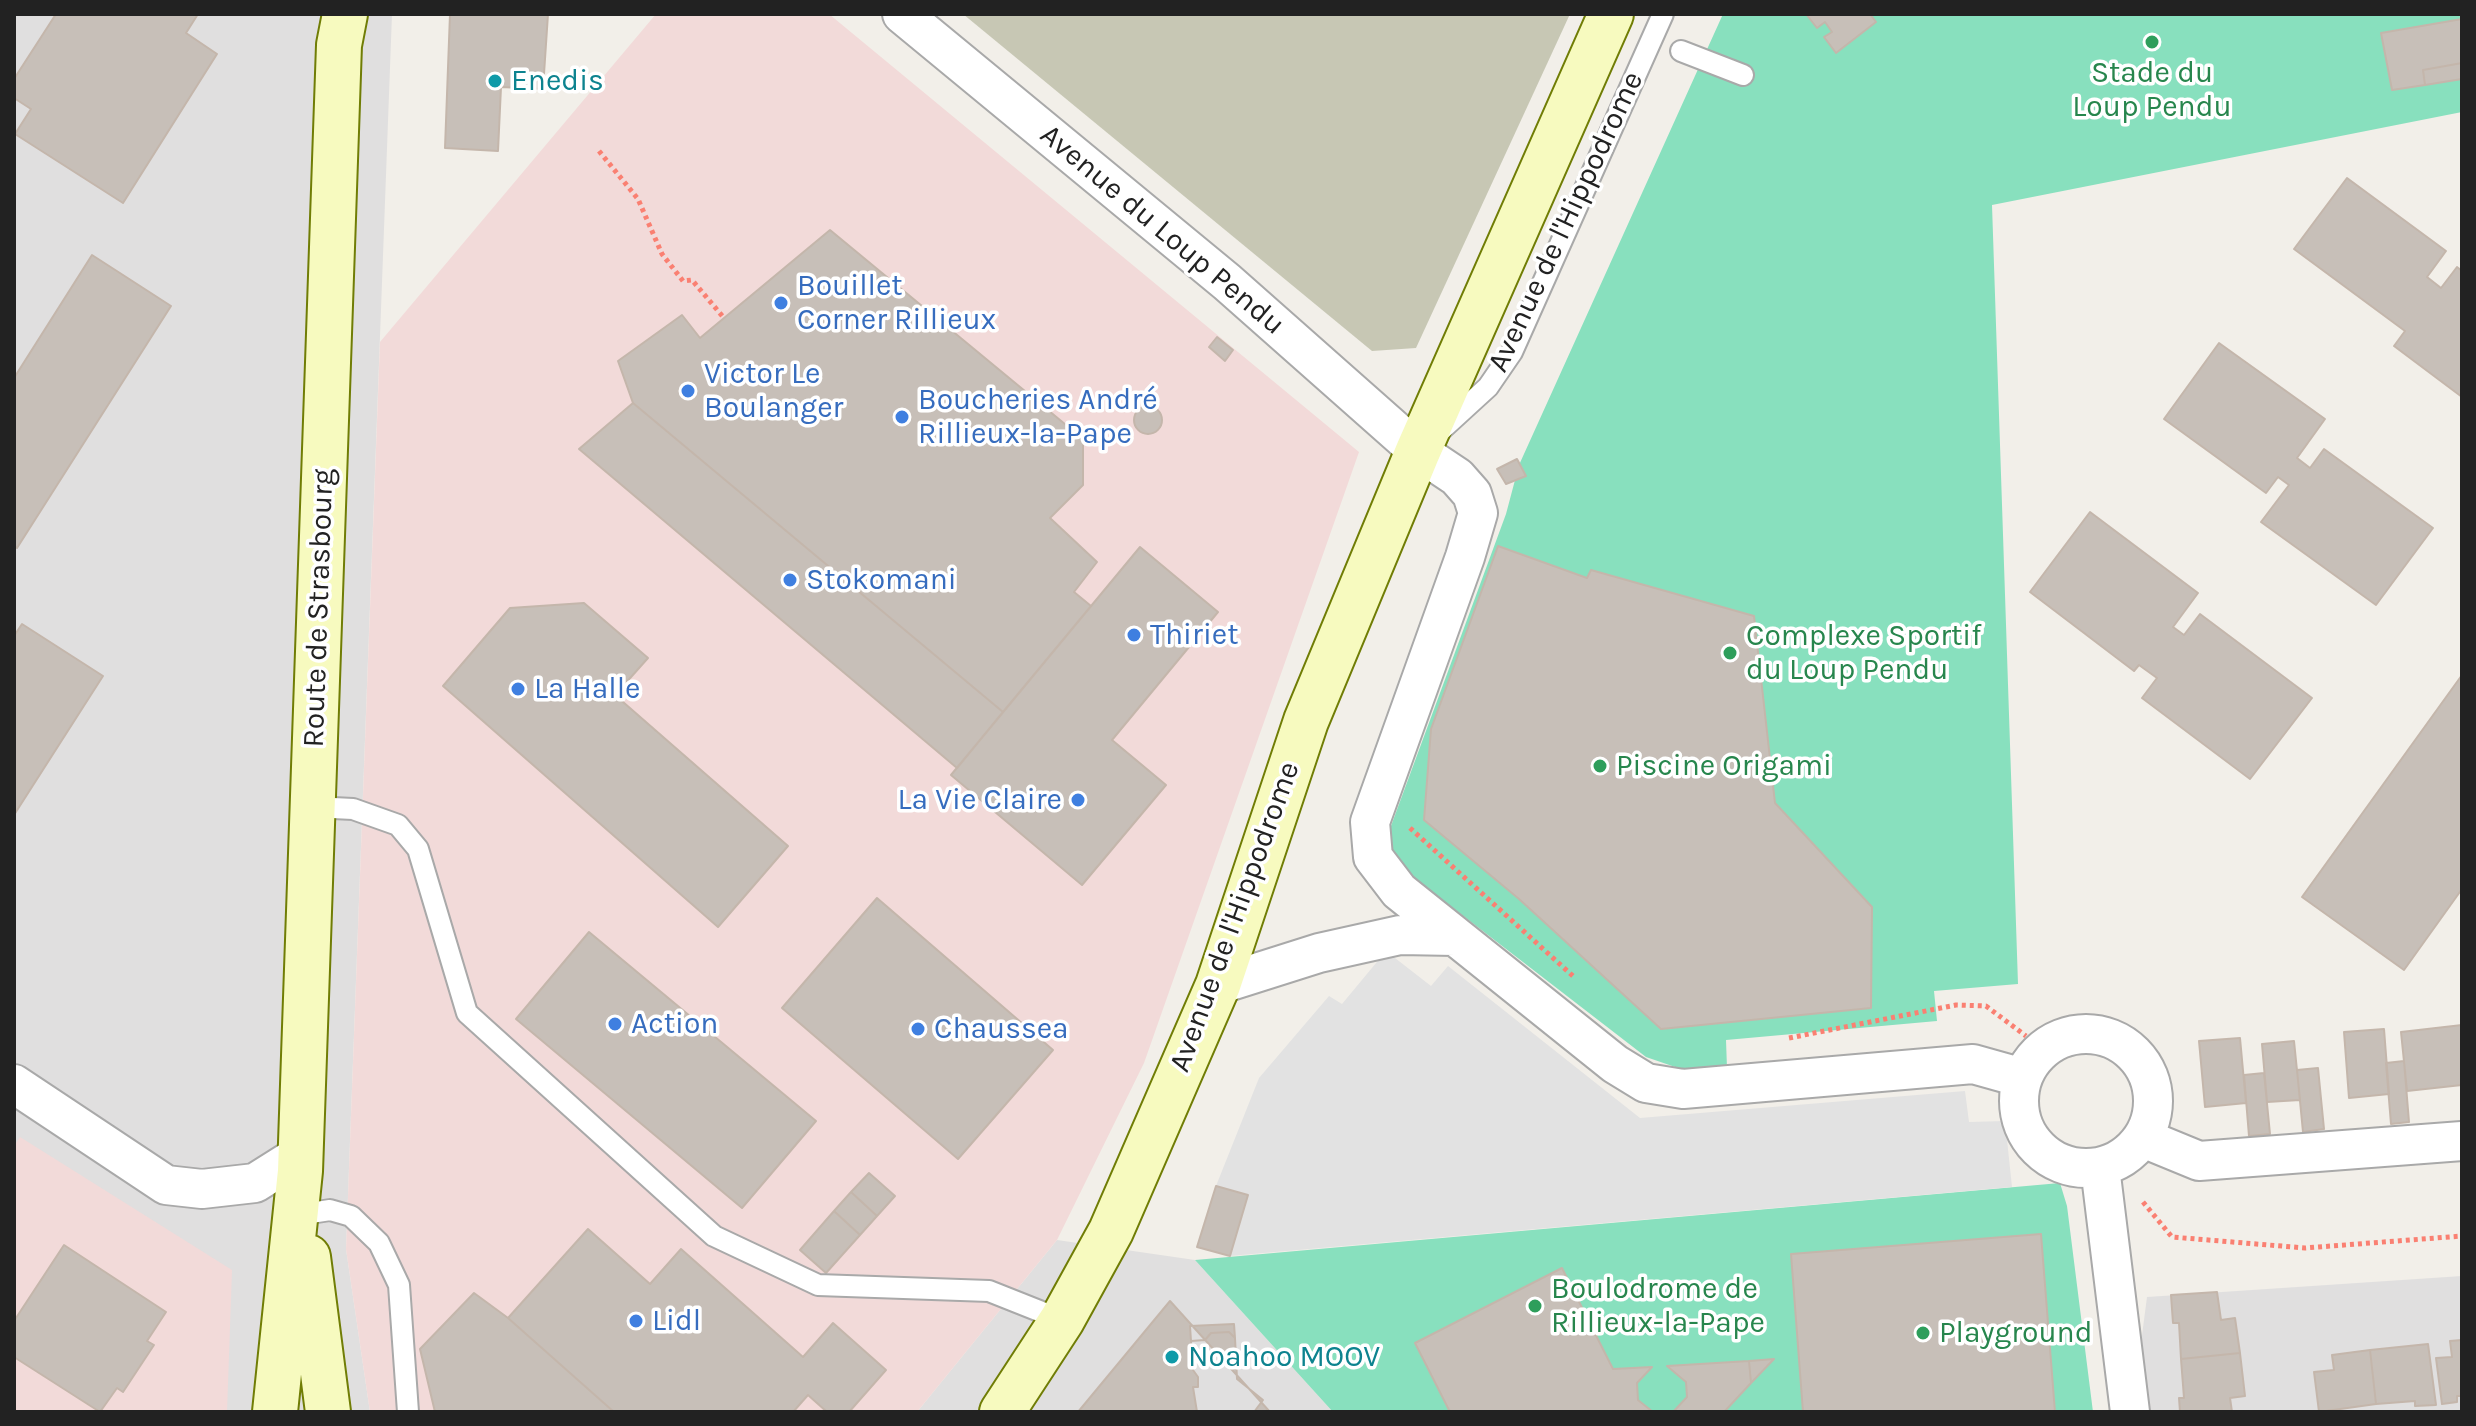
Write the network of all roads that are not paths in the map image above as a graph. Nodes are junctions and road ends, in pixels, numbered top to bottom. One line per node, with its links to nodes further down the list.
1 (902, 14): 7 (street, Avenue du Loup Pendu)
2 (1611, 14): 7 (main road, Avenue de l'Hippodrome)
3 (1663, 14): 7 (lane, Avenue de l'Hippodrome)
4 (339, 24): 8 (main road, Route de Strasbourg)
5 (1681, 51): 6 (lane)
6 (1743, 75)
7 (1433, 461): 9 (street, Avenue du Loup Pendu); 10 (main road, Avenue de l'Hippodrome)
8 (313, 807): 15 (main road, Route de Strasbourg); 17 (lane)
9 (1455, 936): 10 (street); 11 (street)
10 (1218, 985): 17 (main road, Avenue de l'Hippodrome)
11 (2033, 1063): 14 (street); 14 (street)
12 (14, 1084): 15 (street)
13 (2462, 1141): 14 (street)
14 (2123, 1154): 22 (street)
15 (300, 1162): 16 (main road, Route de Strasbourg); 18 (main road, Route de Strasbourg)
16 (304, 1214): 19 (main road, Route de Strasbourg); 20 (lane)
17 (1062, 1320): 21 (main road, Avenue de l'Hippodrome)
18 (275, 1412)
19 (328, 1412)
20 (408, 1412)
21 (1002, 1412)
22 (2130, 1412)

